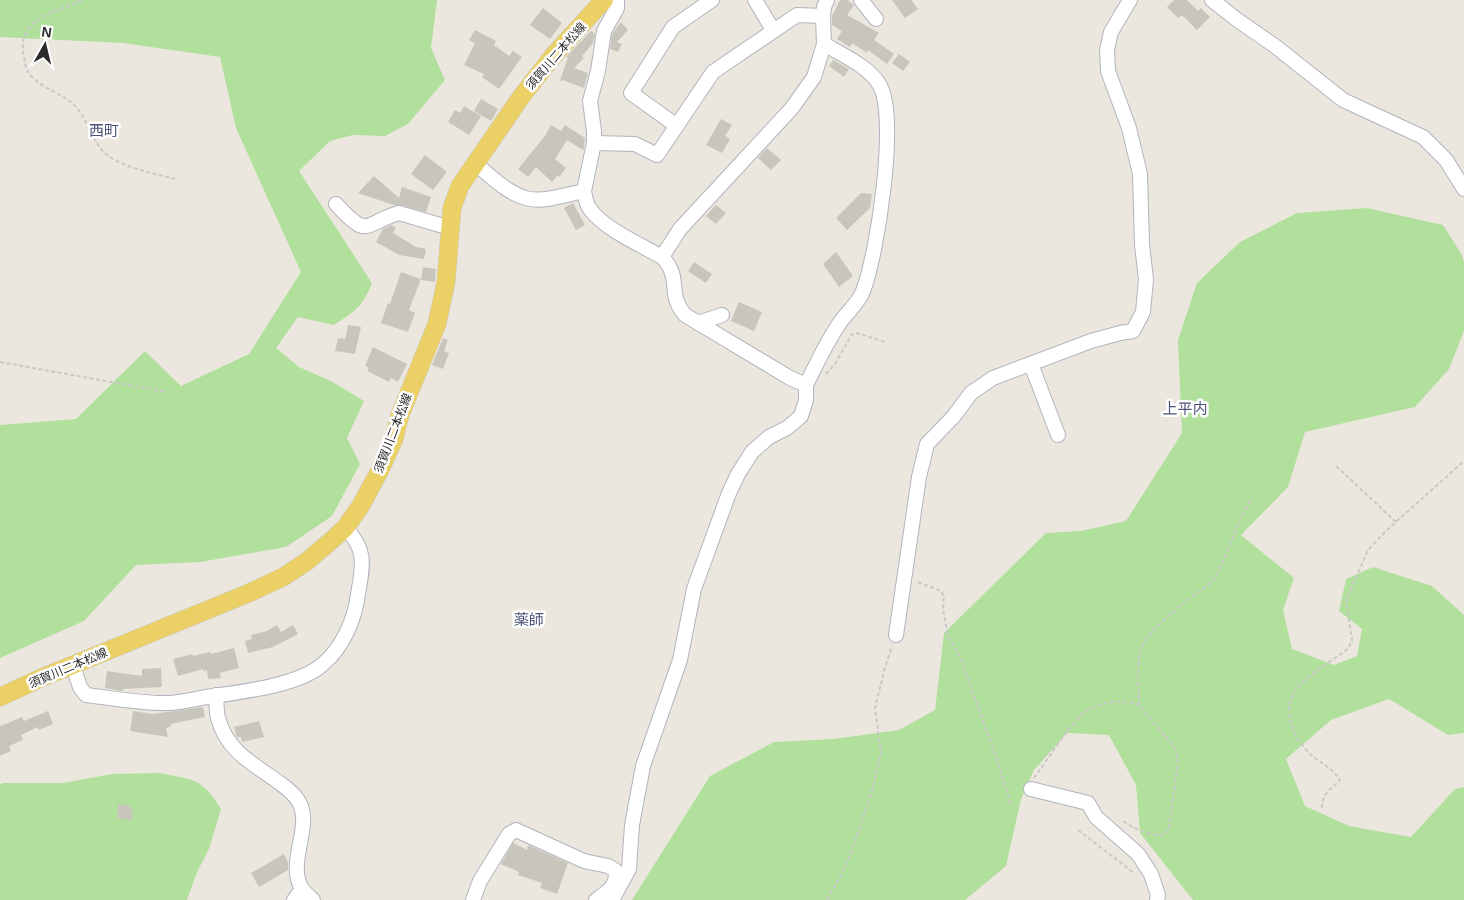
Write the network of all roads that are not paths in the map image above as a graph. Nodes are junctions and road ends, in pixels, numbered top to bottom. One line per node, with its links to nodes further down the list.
1 (604, 0): 15 (main road, 須賀川二本松線)
2 (617, 0): 14 (street)
3 (755, 0): 11 (street)
4 (827, 0): 9 (street)
5 (861, 0): 10 (street)
6 (1130, 0): 23 (street)
7 (1212, 0): 16 (street)
8 (701, 2): 13 (street)
9 (823, 16): 11 (street); 12 (street)
10 (876, 19)
11 (773, 30): 13 (street)
12 (824, 44): 20 (street); 24 (street)
13 (677, 126): 14 (street)
14 (594, 143): 17 (street)
15 (475, 164): 17 (street); 19 (main road, 須賀川二本松線)
16 (1464, 189)
17 (584, 191): 20 (street)
18 (336, 204): 19 (street)
19 (450, 228): 26 (main road, 須賀川二本松線)
20 (662, 257): 22 (street)
21 (722, 315): 22 (street)
22 (698, 324): 24 (street)
23 (1030, 364): 25 (street); 27 (street)
24 (806, 385): 39 (street)
25 (1058, 435)
26 (344, 528): 28 (main road, 須賀川二本松線); 30 (street)
27 (896, 635)
28 (72, 666): 29 (main road, 須賀川二本松線); 30 (street)
29 (2, 694)
30 (216, 695): 33 (street)
31 (1031, 789): 40 (street)
32 (473, 873): 36 (street)
33 (302, 889): 34 (street); 35 (street)
34 (294, 900)
35 (313, 900)
36 (466, 900)
37 (473, 900): 38 (street)
38 (596, 900)
39 (612, 900)
40 (1157, 900)

